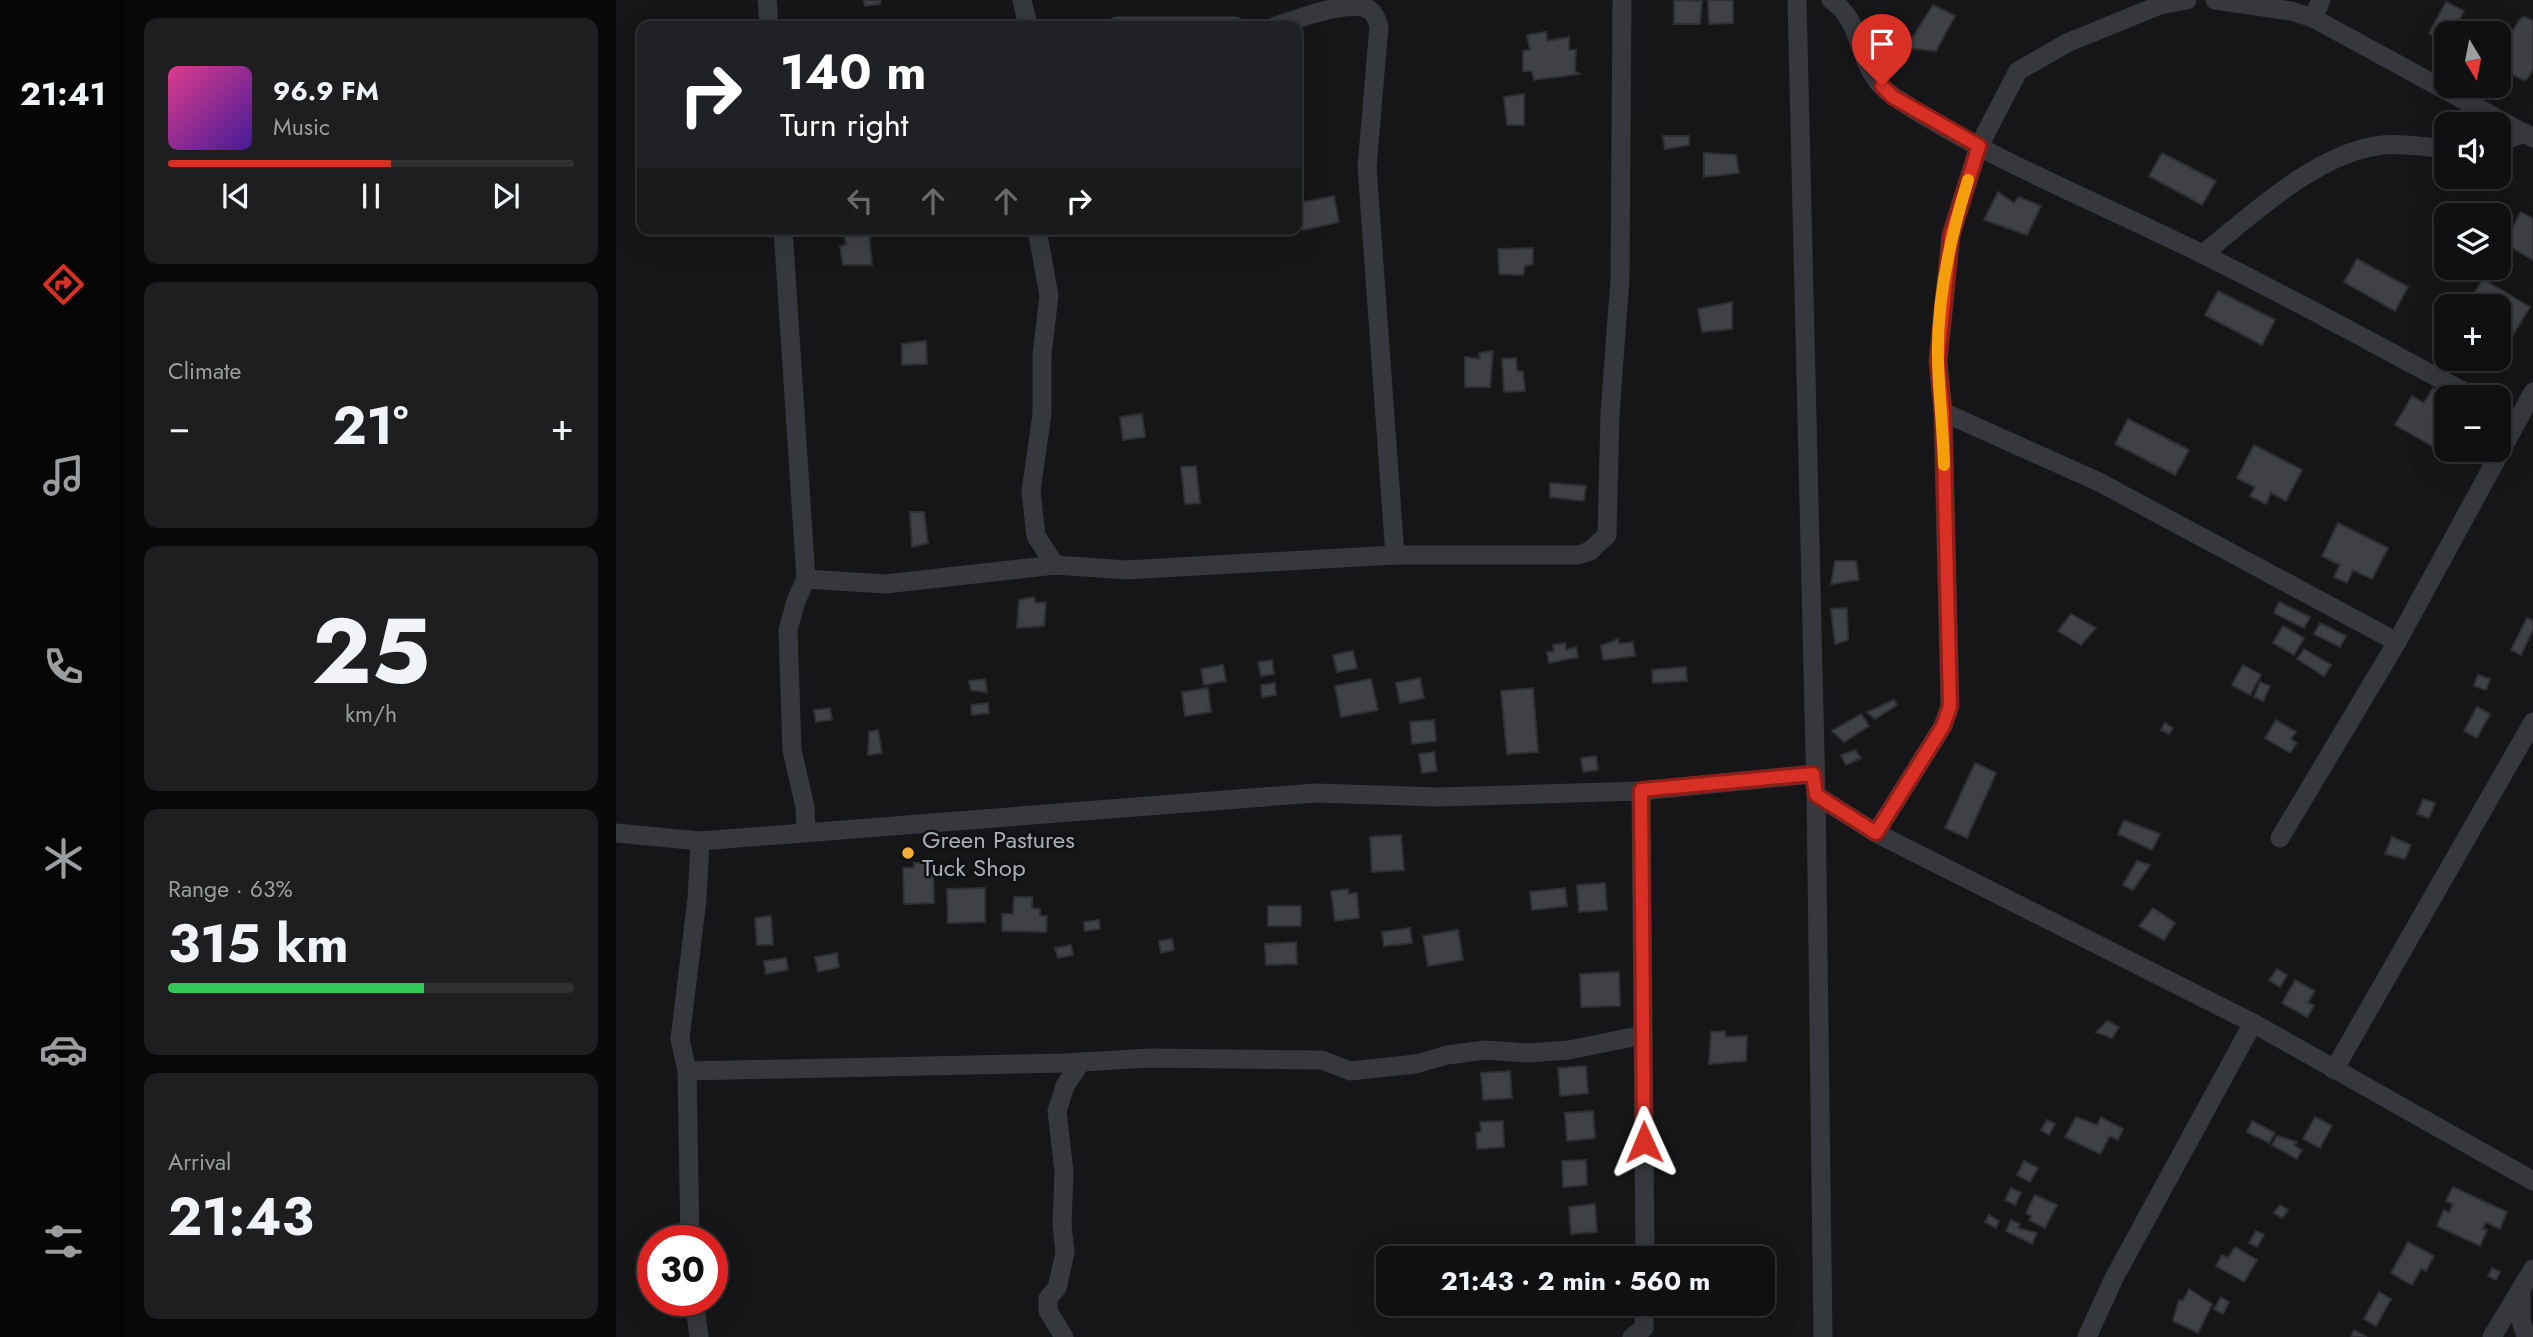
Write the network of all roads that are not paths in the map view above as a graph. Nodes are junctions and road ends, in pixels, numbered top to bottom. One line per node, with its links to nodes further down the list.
1 (767, 0): 10 (street)
2 (1022, 0): 11 (street)
3 (1622, 0): 25 (street)
4 (1797, 0): 30 (street)
5 (1831, 0): 15 (street)
6 (2187, 0): 15 (street)
7 (2215, 0): 9 (street)
8 (2321, 0): 9 (street)
9 (2313, 19): 13 (street)
10 (769, 21)
11 (1027, 21)
12 (1292, 21): 25 (street)
13 (2529, 136): 14 (street)
14 (2511, 140)
15 (1979, 146): 19 (street); 22 (street)
16 (2434, 148): 19 (street)
17 (783, 235): 27 (street)
18 (1038, 235): 26 (street)
19 (2203, 254): 20 (street)
20 (2451, 385)
21 (2533, 392): 24 (street)
22 (1943, 412): 28 (street); 35 (street)
23 (2511, 417): 24 (street)
24 (2517, 420): 28 (street)
25 (1395, 555): 26 (street)
26 (1055, 565): 27 (street)
27 (806, 579): 34 (street)
28 (2397, 642): 36 (street)
29 (2533, 722): 41 (street)
30 (1813, 774): 31 (street); 32 (street)
31 (1641, 790): 34 (street); 39 (street)
32 (1816, 795): 35 (street); 53 (street)
33 (616, 832): 37 (street)
34 (806, 832): 37 (street)
35 (1876, 833): 38 (street)
36 (2280, 838)
37 (699, 841): 42 (street)
38 (2253, 1023): 41 (street); 54 (street)
39 (1643, 1035): 40 (street); 45 (street)
40 (1081, 1062): 42 (street); 51 (street)
41 (2334, 1070): 43 (street)
42 (687, 1071): 44 (street)
43 (2533, 1181)
44 (690, 1225)
45 (1644, 1246)
46 (2533, 1269): 47 (street)
47 (2521, 1288): 55 (street); 56 (street)
48 (696, 1316): 50 (street)
49 (1644, 1316): 52 (street)
50 (699, 1337)
51 (1064, 1337)
52 (1632, 1337)
53 (1823, 1337)
54 (2087, 1337)
55 (2492, 1337)
56 (2526, 1337)

